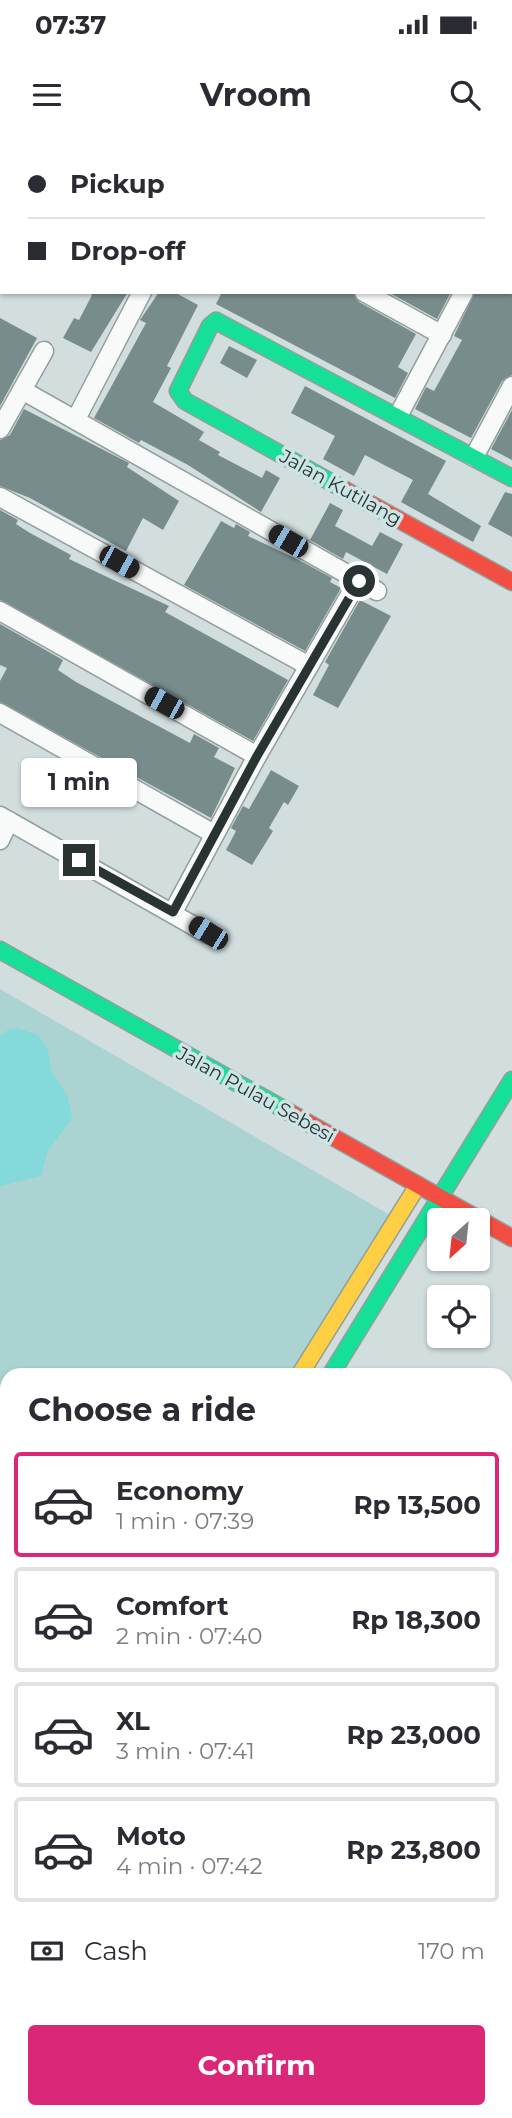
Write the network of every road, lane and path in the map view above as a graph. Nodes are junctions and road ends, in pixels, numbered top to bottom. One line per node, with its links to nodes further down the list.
1 (141, 294): 9 (street)
2 (368, 294): 4 (street)
3 (463, 294): 4 (street)
4 (442, 335): 8 (street)
5 (44, 351): 7 (street)
6 (512, 386): 11 (street)
7 (22, 390): 9 (street); 10 (street)
8 (398, 416): 11 (street); 14 (street, Jalan Kutilang)
9 (76, 419): 15 (street)
10 (0, 429)
11 (474, 457): 12 (street)
12 (512, 478)
13 (0, 497): 18 (street)
14 (510, 576)
15 (359, 581): 16 (street); 18 (street)
16 (377, 591)
17 (0, 611): 20 (street)
18 (309, 666): 20 (street)
19 (0, 713): 22 (street)
20 (257, 756): 22 (street)
21 (5, 818): 23 (street); 24 (street)
22 (214, 834): 24 (street)
23 (0, 839)
24 (173, 912): 25 (street)
25 (208, 933)
26 (0, 950): 28 (street, Jalan Pulau Sebesi)
27 (512, 1080): 29 (street)
28 (418, 1185): 29 (street, Jalan Pulau Sebesi); 31 (street)
29 (442, 1198): 30 (street, Jalan Pulau Sebesi); 32 (street)
30 (512, 1238)
31 (304, 1368)
32 (335, 1368)

